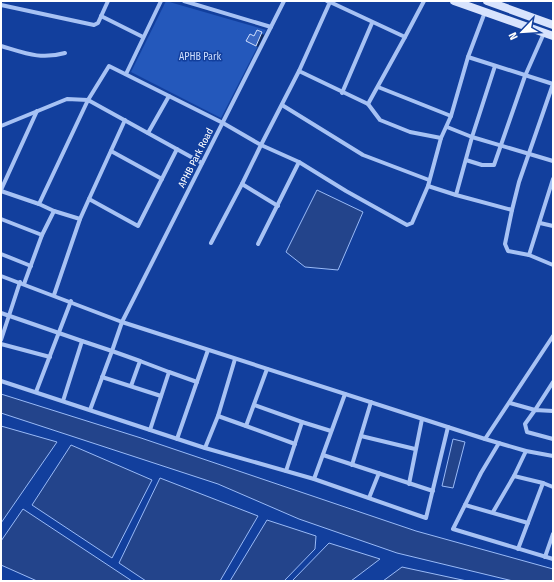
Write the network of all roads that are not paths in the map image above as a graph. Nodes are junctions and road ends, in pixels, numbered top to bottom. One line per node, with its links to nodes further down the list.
1 (108, 1): 11 (street)
2 (161, 1): 18 (street)
3 (184, 1): 14 (street)
4 (284, 1): 14 (street, APHB Park Road)
5 (424, 1): 16 (street)
6 (454, 1): 10 (main road)
7 (487, 1): 13 (main road)
8 (328, 2): 12 (street); 23 (street)
9 (1, 6): 11 (street)
10 (486, 11): 15 (main road); 21 (street)
11 (101, 16): 18 (street)
12 (372, 23): 16 (street); 28 (street)
13 (553, 25)
14 (271, 27): 36 (street, APHB Park Road)
15 (544, 33): 17 (main road); 25 (street)
16 (405, 36): 27 (street)
17 (553, 36)
18 (143, 37): 24 (street)
19 (1, 46): 20 (street)
20 (65, 52)
21 (468, 57): 22 (street); 34 (street)
22 (495, 66): 25 (street); 40 (street)
23 (299, 71): 28 (street); 31 (street)
24 (126, 74): 29 (street); 30 (street)
25 (525, 76): 26 (street); 43 (street)
26 (553, 84): 46 (street)
27 (378, 87): 32 (street); 34 (street)
28 (342, 93): 32 (street)
29 (169, 96): 36 (street); 39 (street)
30 (88, 100): 33 (street); 35 (street); 60 (street)
31 (282, 104): 42 (street); 53 (street)
32 (368, 104): 41 (street)
33 (37, 111): 37 (street); 56 (street)
34 (451, 116): 38 (street)
35 (125, 120): 39 (street); 45 (street)
36 (223, 123): 42 (street); 50 (street, APHB Park Road)
37 (1, 126)
38 (447, 127): 40 (street); 41 (street)
39 (148, 133): 44 (street)
40 (472, 137): 43 (street); 47 (street)
41 (441, 138): 53 (street)
42 (261, 145): 49 (street); 54 (street)
43 (501, 146): 46 (street); 47 (street)
44 (177, 149): 50 (street); 52 (street)
45 (111, 151): 52 (street); 59 (street)
46 (529, 154): 48 (street); 62 (street)
47 (466, 160): 58 (street)
48 (553, 160)
49 (299, 162): 55 (street); 61 (street)
50 (202, 164): 81 (street, APHB Park Road)
51 (553, 178): 57 (street)
52 (162, 179): 59 (street)
53 (429, 180): 55 (street)
54 (242, 184): 61 (street); 69 (street)
55 (428, 186): 58 (street)
56 (1, 190): 60 (street)
57 (551, 194): 66 (street)
58 (456, 195): 62 (street)
59 (89, 199): 65 (street)
60 (39, 204): 63 (street)
61 (278, 206): 70 (street)
62 (512, 210): 72 (street)
63 (54, 211): 65 (street); 68 (street)
64 (1, 219): 68 (street)
65 (80, 220): 77 (street)
66 (540, 223): 67 (street); 72 (street)
67 (553, 226)
68 (42, 236): 74 (street)
69 (211, 243)
70 (258, 244)
71 (1, 254): 74 (street)
72 (528, 256): 73 (street)
73 (553, 265)
74 (31, 266): 76 (street)
75 (1, 276): 76 (street)
76 (22, 283): 77 (street); 80 (street)
77 (54, 295): 78 (street)
78 (71, 302): 81 (street); 82 (street)
79 (1, 313): 80 (street)
80 (9, 316): 82 (street); 84 (street)
81 (122, 322): 87 (street); 88 (street, APHB Park Road)
82 (59, 333): 85 (street); 89 (street)
83 (553, 336): 104 (street)
84 (1, 340)
85 (82, 341): 88 (street); 102 (street)
86 (1, 344): 89 (street)
87 (208, 350): 90 (street); 96 (street)
88 (112, 351): 91 (street); 94 (street, APHB Park Road)
89 (50, 357): 99 (street)
90 (236, 359): 92 (street); 109 (street)
91 (140, 361): 93 (street); 98 (street)
92 (267, 369): 100 (street); 105 (street)
93 (169, 372): 96 (street); 101 (street)
94 (102, 377): 98 (street); 106 (street, APHB Park Road)
95 (1, 381): 99 (street)
96 (197, 382): 117 (street)
97 (553, 382): 107 (street)
98 (131, 386): 101 (street)
99 (36, 392): 102 (street)
100 (345, 394): 103 (street); 115 (street)
101 (161, 396): 114 (street)
102 (62, 401): 106 (street)
103 (371, 402): 110 (street); 116 (street)
104 (510, 402): 107 (street); 119 (street)
105 (254, 405): 111 (street); 112 (street)
106 (90, 410): 114 (street)
107 (535, 410): 108 (street); 118 (street)
108 (553, 411)
109 (218, 416): 112 (street); 122 (street)
110 (422, 418): 113 (street); 123 (street)
111 (302, 422): 115 (street); 121 (street)
112 (246, 426): 121 (street)
113 (448, 427): 119 (street); 135 (street)
114 (150, 430): 117 (street)
115 (331, 431): 125 (street)
116 (361, 436): 123 (street); 127 (street)
117 (177, 439): 122 (street)
118 (553, 439)
119 (489, 440): 120 (street)
120 (499, 443): 124 (street); 137 (street)
121 (295, 444): 128 (street)
122 (205, 448): 128 (street)
123 (415, 449): 133 (street)
124 (526, 451): 126 (street); 130 (street)
125 (323, 455): 127 (street); 131 (street)
126 (553, 456)
127 (352, 465): 129 (street)
128 (286, 471): 131 (street)
129 (378, 474): 133 (street); 136 (street)
130 (514, 476): 132 (street); 138 (street)
131 (314, 479): 136 (street)
132 (543, 483): 134 (street); 139 (street)
133 (409, 484): 135 (street)
134 (553, 487)
135 (433, 491): 136 (street)
136 (369, 498)
137 (465, 505): 138 (street); 141 (street)
138 (493, 512): 139 (street)
139 (528, 523): 141 (street)
140 (553, 534): 142 (street)
141 (518, 550): 142 (street)
142 (545, 557): 143 (street)
143 (553, 559)

